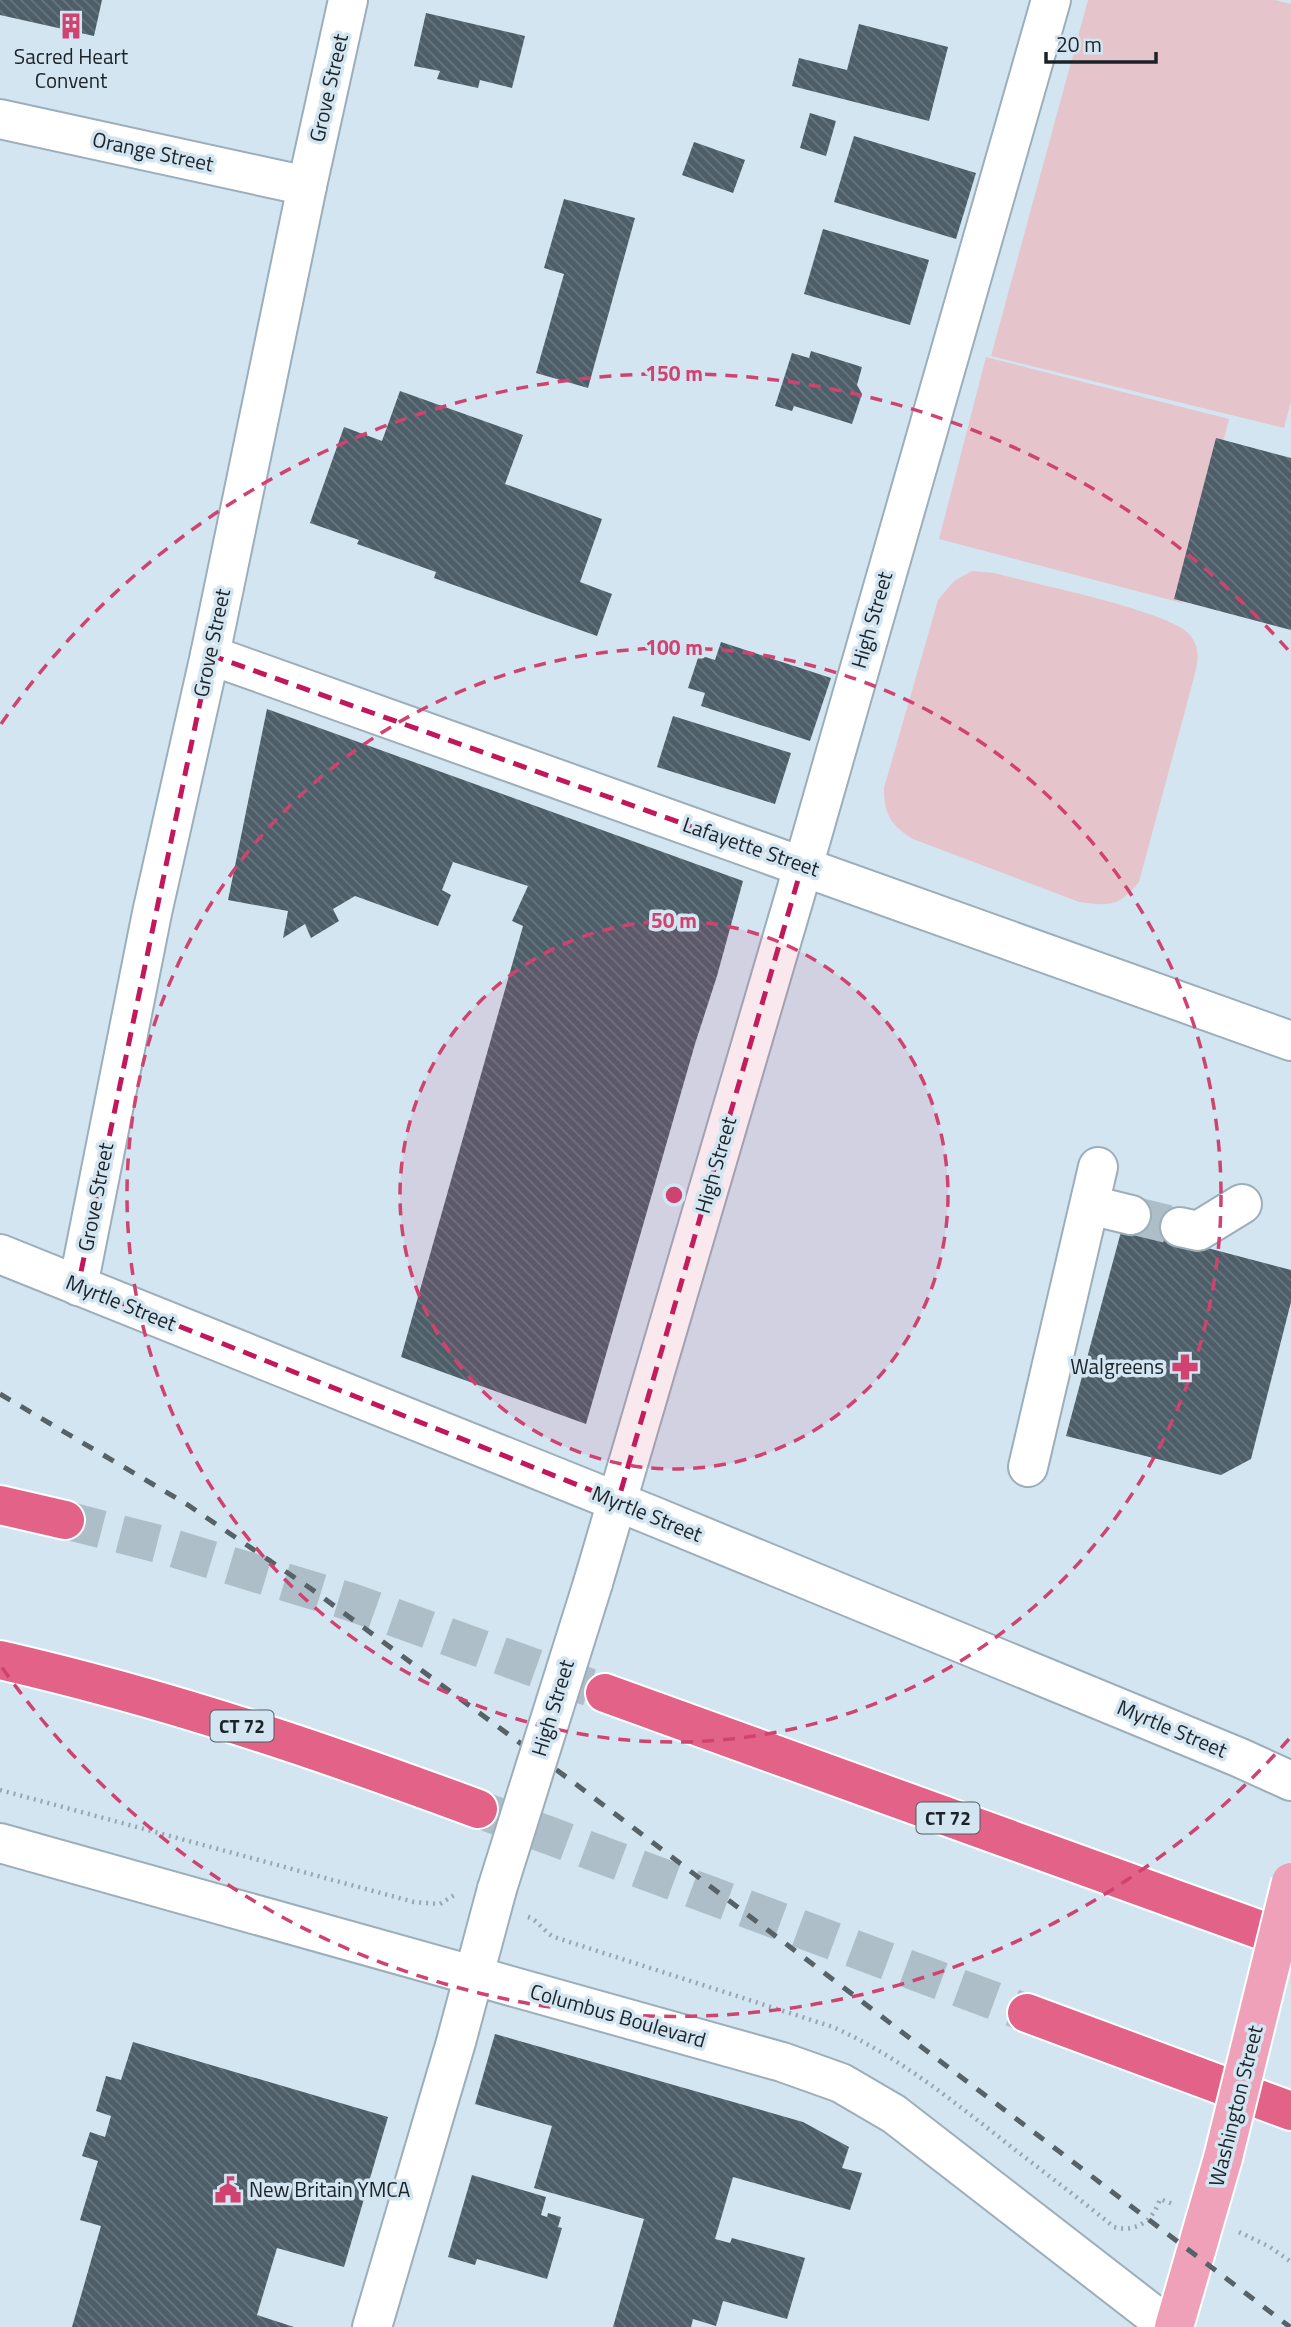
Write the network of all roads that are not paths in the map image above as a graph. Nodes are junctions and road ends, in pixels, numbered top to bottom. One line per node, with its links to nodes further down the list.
1 (348, 0): 4 (street, Grove Street)
2 (1051, 0): 6 (street, High Street)
3 (0, 118): 4 (street, Orange Street)
4 (307, 186): 5 (street, Grove Street)
5 (210, 655): 6 (street, Lafayette Street); 14 (street, Grove Street)
6 (802, 866): 7 (street, Lafayette Street); 16 (street, High Street)
7 (1291, 1041)
8 (1098, 1167): 10 (street)
9 (1242, 1204): 12 (street)
10 (1090, 1205): 11 (street); 15 (street)
11 (1131, 1215)
12 (1180, 1227)
13 (0, 1254): 14 (street, Myrtle Street)
14 (78, 1286): 16 (street, Myrtle Street)
15 (1028, 1467)
16 (618, 1502): 21 (street, Myrtle Street); 26 (street, High Street, bridge)
17 (0, 1505): 18 (highway)
18 (65, 1520)
19 (0, 1660): 22 (highway, CT 72)
20 (605, 1693): 25 (highway, CT 72)
21 (1291, 1781)
22 (478, 1809)
23 (0, 1843): 26 (street, Columbus Boulevard)
24 (1291, 1882): 31 (main road, Washington Street, bridge)
25 (1291, 1941)
26 (473, 1975): 29 (street, High Street); 30 (street, Columbus Boulevard)
27 (1027, 2013): 28 (highway)
28 (1291, 2110)
29 (372, 2327)
30 (1169, 2327)
31 (1174, 2327)

